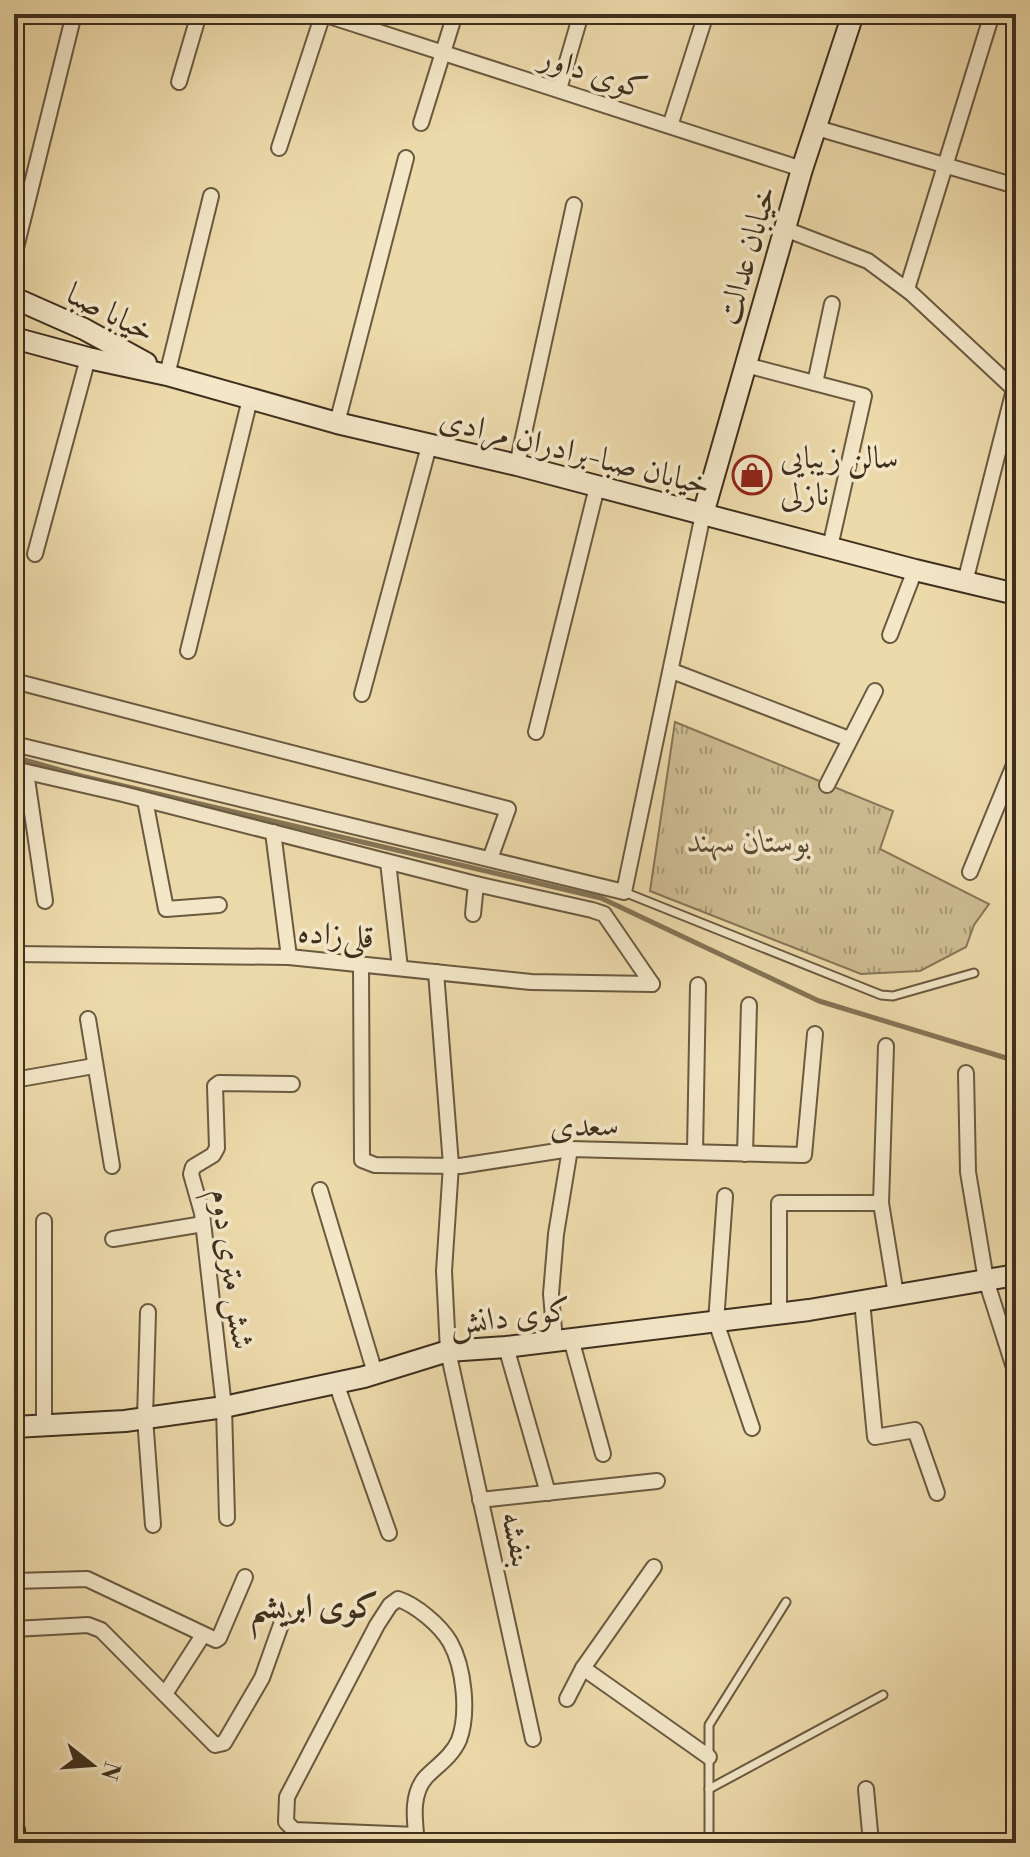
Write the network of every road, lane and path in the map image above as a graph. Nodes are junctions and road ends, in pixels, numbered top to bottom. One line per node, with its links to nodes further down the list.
1 (74, 14): 23 (street)
2 (199, 14): 10 (street)
3 (323, 14): 9 (street, کوی داور); 15 (street)
4 (455, 14): 9 (street)
5 (581, 14): 11 (street)
6 (706, 14): 13 (street)
7 (853, 14): 14 (street, خیابان عدالت)
8 (992, 14): 17 (street)
9 (443, 52): 11 (street, کوی داور); 12 (street)
10 (179, 82)
11 (559, 89): 13 (street, کوی داور)
12 (421, 123)
13 (670, 126): 18 (street, کوی داور)
14 (817, 128): 17 (street); 18 (street, خیابان عدالت)
15 (279, 148)
16 (406, 158): 34 (street)
17 (945, 165): 19 (street); 24 (street)
18 (802, 169): 22 (street, خیابان عدالت)
19 (1016, 186)
20 (211, 196): 30 (street)
21 (574, 205): 36 (street)
22 (785, 229): 24 (street); 29 (street, خیابان عدالت)
23 (14, 256)
24 (907, 289): 32 (street)
25 (14, 298): 30 (street, خیابا صبا)
26 (832, 304): 31 (street)
27 (14, 338): 28 (street, خیابا صبا)
28 (88, 358): 30 (street, خیابا صبا); 40 (street)
29 (746, 365): 31 (street); 38 (street, خیابان عدالت)
30 (167, 375): 33 (street, خیابان صبا-برادران مرادی)
31 (815, 383): 39 (street)
32 (1015, 387): 42 (street)
33 (250, 399): 34 (street, خیابان صبا-برادران مرادی); 45 (street)
34 (337, 423): 35 (street, خیابان صبا-برادران مرادی)
35 (429, 446): 36 (street, خیابان صبا-برادران مرادی); 49 (street)
36 (517, 465): 37 (street, خیابان صبا-برادران مرادی)
37 (597, 487): 38 (street, خیابان صبا-برادران مرادی); 50 (street)
38 (703, 514): 39 (street, خیابان صبا-برادران مرادی); 46 (street)
39 (830, 547): 41 (street, خیابان صبا-برادران مرادی)
40 (35, 554)
41 (915, 570): 42 (street, خیابان صبا-برادران مرادی); 44 (street)
42 (965, 582): 43 (street, خیابان صبا-برادران مرادی)
43 (1016, 594)
44 (890, 635)
45 (188, 651)
46 (672, 671): 51 (street); 62 (street)
47 (14, 681): 58 (street)
48 (875, 691): 51 (street)
49 (362, 694)
50 (536, 732)
51 (849, 739): 55 (street)
52 (14, 744): 58 (street)
53 (1016, 762): 60 (street)
54 (20, 770): 56 (street); 63 (street)
55 (827, 785)
56 (145, 800): 57 (street); 64 (street)
57 (273, 832): 59 (street); 67 (street)
58 (490, 859): 62 (street)
59 (388, 862): 61 (street); 69 (street)
60 (970, 872)
61 (476, 884): 65 (street); 70 (street, قلی‌زاده)
62 (624, 892): 71 (lane)
63 (45, 901)
64 (219, 905)
65 (473, 914)
66 (14, 954): 67 (street, قلی‌زاده)
67 (289, 957): 68 (street, قلی‌زاده)
68 (361, 965): 69 (street, قلی‌زاده); 84 (street, سعدی)
69 (400, 968): 70 (street, قلی‌زاده)
70 (436, 972): 84 (street, بنفشه)
71 (974, 973)
72 (698, 985): 82 (street)
73 (749, 1005): 83 (street)
74 (88, 1019): 77 (street)
75 (815, 1034): 83 (street, سعدی)
76 (886, 1046): 88 (street)
77 (94, 1066): 79 (street); 85 (street)
78 (966, 1073): 93 (street)
79 (14, 1080)
80 (292, 1084): 90 (street, شش متری دوم)
81 (570, 1149): 82 (street, سعدی); 84 (street, سعدی); 99 (street)
82 (695, 1152): 83 (street, سعدی)
83 (745, 1154)
84 (451, 1165): 101 (street, بنفشه)
85 (112, 1166)
86 (320, 1190): 102 (street)
87 (725, 1196): 98 (street)
88 (881, 1203): 94 (street); 97 (street)
89 (44, 1221): 107 (street)
90 (203, 1224): 91 (street); 105 (street, شش متری دوم)
91 (113, 1239)
92 (1016, 1275): 93 (street, کوی دانش)
93 (986, 1280): 94 (street, کوی دانش); 103 (street)
94 (896, 1295): 95 (street, کوی دانش)
95 (862, 1301): 97 (street, کوی دانش); 113 (street)
96 (148, 1312): 106 (street)
97 (779, 1314): 98 (street, کوی دانش)
98 (716, 1322): 99 (street, کوی دانش); 109 (street)
99 (563, 1340): 100 (street, کوی دانش); 110 (street)
100 (506, 1347): 101 (street, کوی دانش); 112 (street)
101 (448, 1351): 102 (street, کوی دانش); 114 (street, بنفشه)
102 (375, 1373): 104 (street, کوی دانش)
103 (1016, 1374)
104 (336, 1383): 105 (street, کوی دانش); 117 (street)
105 (224, 1407): 106 (street, کوی دانش); 115 (street, شش متری دوم)
106 (145, 1418): 107 (street, کوی دانش); 116 (street)
107 (44, 1425): 108 (street, کوی دانش)
108 (14, 1427)
109 (752, 1428)
110 (603, 1454)
111 (657, 1481): 112 (street)
112 (548, 1493): 114 (street)
113 (937, 1493)
114 (480, 1500): 129 (street, بنفشه)
115 (227, 1518)
116 (153, 1525)
117 (389, 1533)
118 (654, 1567): 125 (street)
119 (245, 1577): 124 (street)
120 (14, 1581): 124 (street)
121 (786, 1602): 130 (lane)
122 (283, 1619): 126 (street)
123 (14, 1629): 126 (street)
124 (203, 1635): 126 (street)
125 (583, 1668): 128 (street); 130 (street)
126 (165, 1694)
127 (883, 1695): 131 (lane)
128 (567, 1699)
129 (533, 1739)
130 (709, 1757): 131 (lane)
131 (709, 1789): 136 (lane)
132 (866, 1789): 137 (street)
133 (14, 1830): 135 (street)
134 (417, 1839): 134 (street)
135 (15, 1843)
136 (709, 1843)
137 (871, 1843)

